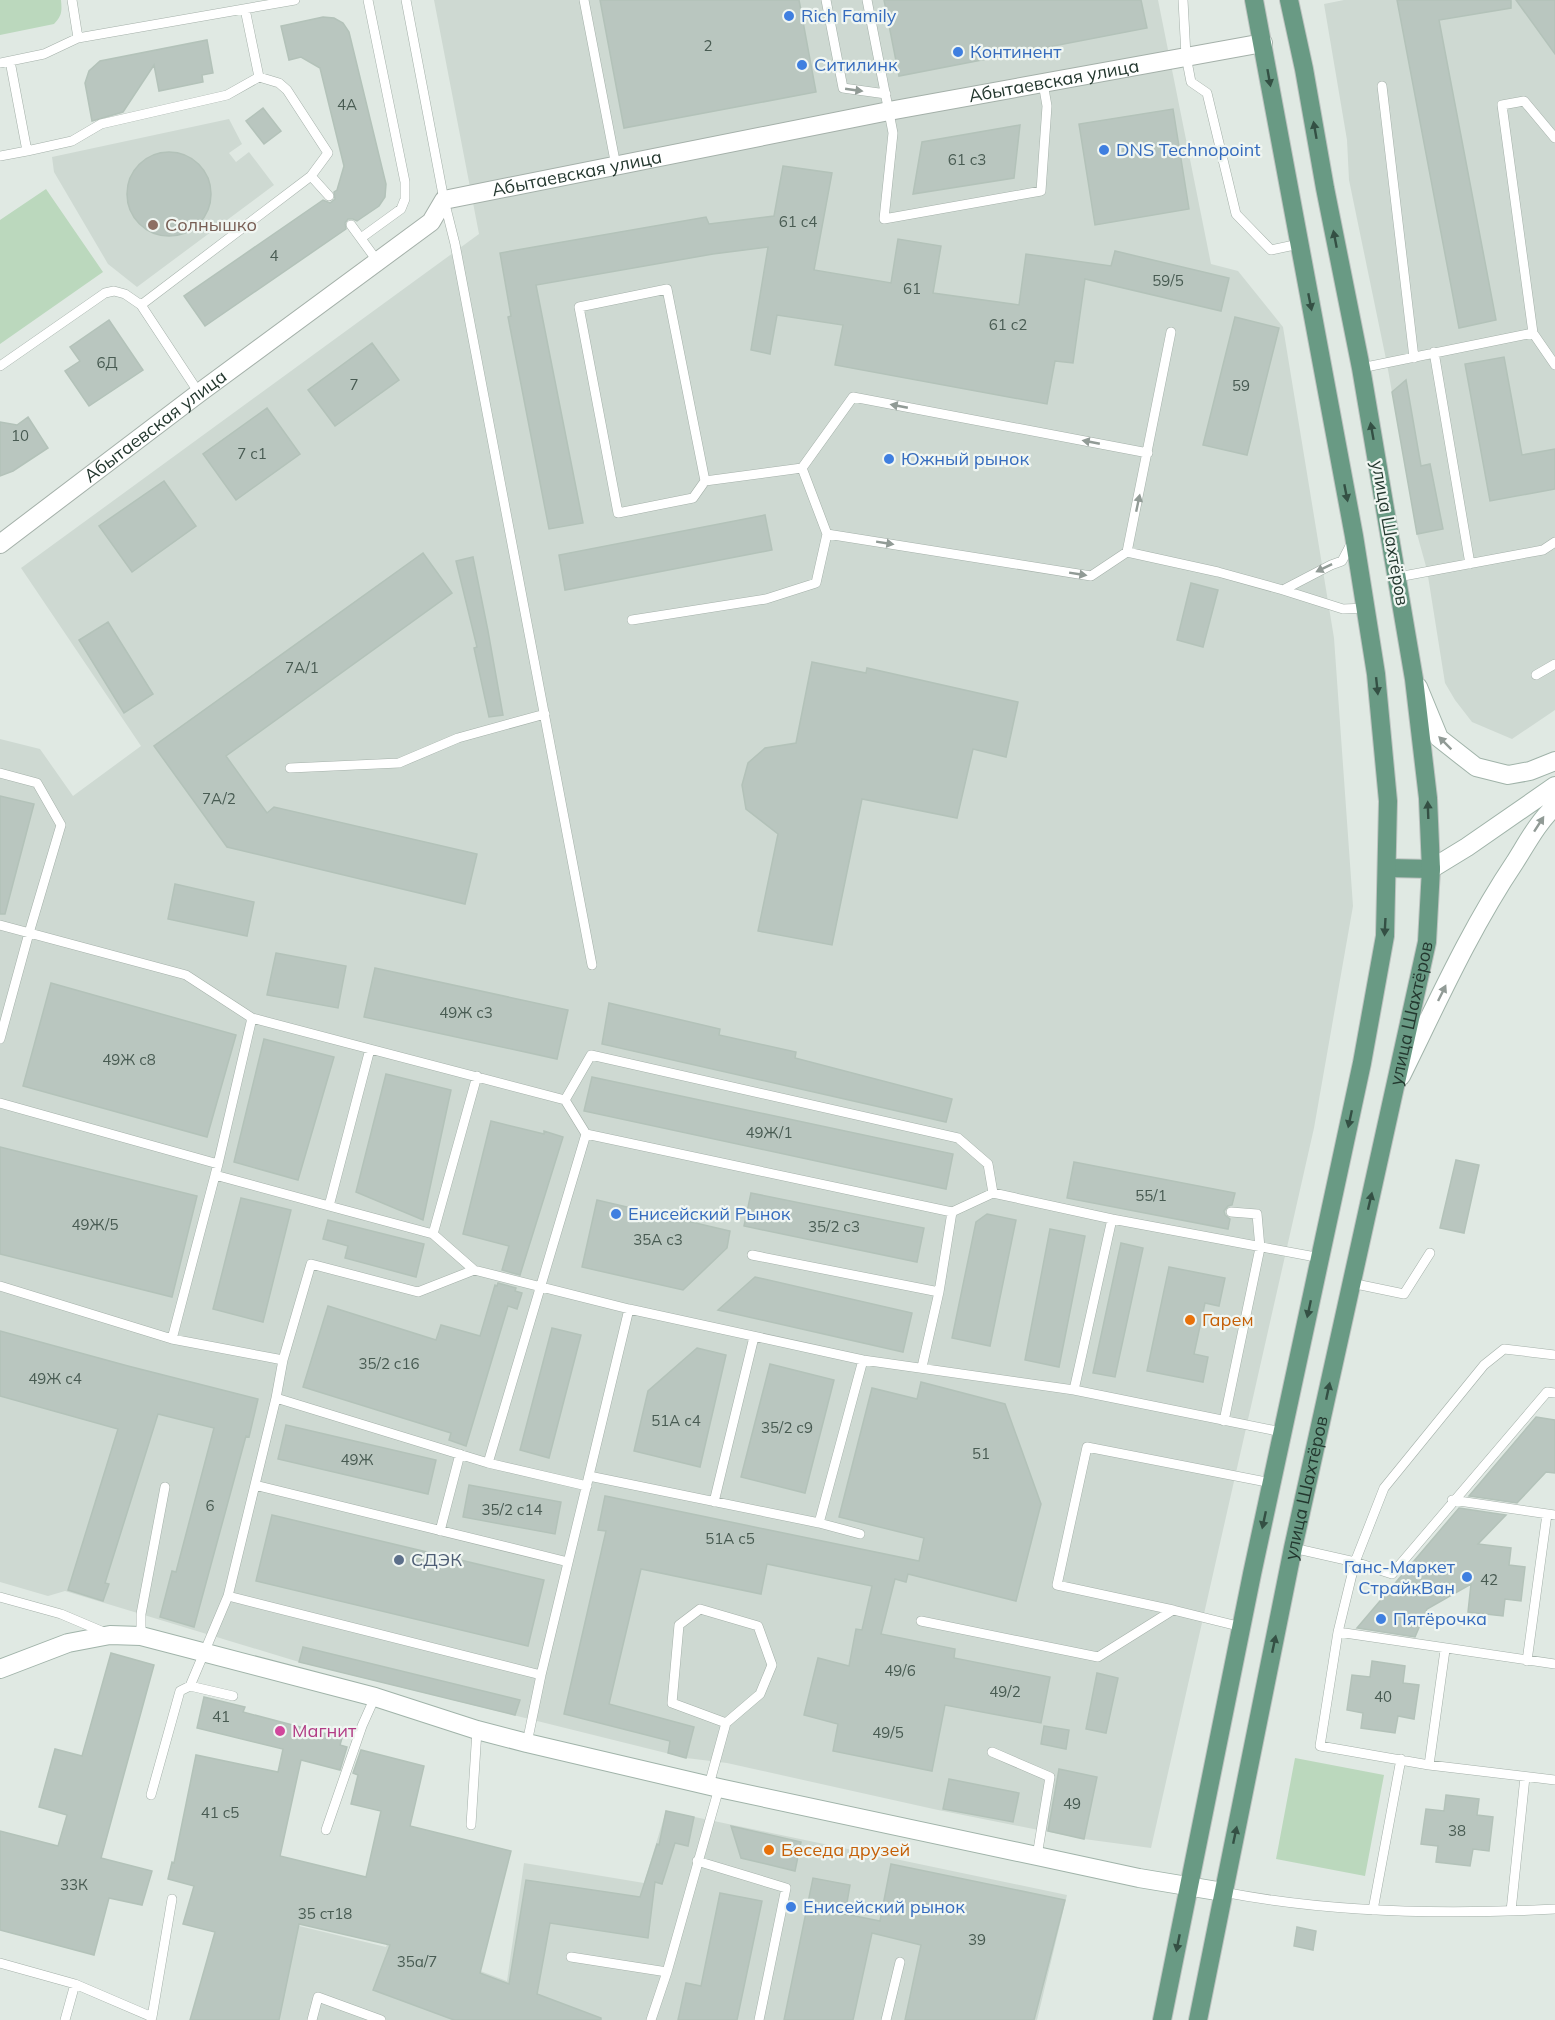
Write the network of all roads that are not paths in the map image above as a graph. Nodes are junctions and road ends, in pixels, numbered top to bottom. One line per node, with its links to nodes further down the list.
1 (72, 0): 14 (lane)
2 (230, 0): 13 (lane)
3 (295, 0): 12 (lane)
4 (368, 0): 30 (lane)
5 (406, 0): 28 (lane)
6 (584, 0): 25 (lane)
7 (826, 0): 21 (lane, one-way to 21)
8 (867, 0): 21 (lane)
9 (1183, 0): 16 (lane)
10 (1254, 0): 15 (main road, улица Шахтёров)
11 (1289, 0): 40 (main road, улица Шахтёров, one-way to 11)
12 (245, 9): 13 (lane); 18 (lane)
13 (232, 12): 14 (lane)
14 (78, 38): 17 (lane)
15 (1263, 43): 16 (street, Абытаевская улица); 31 (main road, улица Шахтёров, one-way to 31)
16 (1186, 56): 19 (street, Абытаевская улица); 31 (lane)
17 (5, 62): 23 (lane)
18 (259, 77): 23 (lane); 26 (lane)
19 (1043, 83): 21 (street, Абытаевская улица); 21 (lane)
20 (1382, 86): 37 (lane)
21 (888, 103): 25 (street, Абытаевская улица)
22 (1555, 138): 35 (lane)
23 (27, 150): 24 (lane)
24 (0, 156)
25 (616, 166): 28 (street, Абытаевская улица)
26 (311, 176): 27 (lane); 33 (lane)
27 (329, 196)
28 (444, 200): 32 (street, Абытаевская улица); 58 (lane)
29 (351, 225): 30 (lane)
30 (361, 238): 32 (lane)
31 (1299, 244): 46 (main road, улица Шахтёров, one-way to 46)
32 (379, 262): 41 (street, Абытаевская улица)
33 (141, 305): 39 (lane); 41 (lane)
34 (1171, 332): 42 (lane)
35 (1533, 333): 36 (lane); 38 (lane)
36 (1434, 352): 37 (lane); 50 (lane)
37 (1414, 358): 40 (lane)
38 (1555, 365)
39 (0, 366)
40 (1361, 368): 51 (main road, улица Шахтёров, one-way to 40)
41 (199, 393): 48 (street, Абытаевская улица)
42 (1148, 453): 43 (lane, one-way to 43); 49 (lane, one-way to 42)
43 (802, 468): 44 (lane); 45 (lane)
44 (705, 481): 44 (lane)
45 (827, 534): 49 (lane, one-way to 49); 54 (lane)
46 (1354, 536): 52 (lane, one-way to 52); 53 (main road, улица Шахтёров)
47 (1555, 542): 50 (lane)
48 (0, 544)
49 (1127, 552): 52 (lane)
50 (1470, 564): 51 (lane)
51 (1398, 577): 57 (main road, улица Шахтёров)
52 (1283, 590): 53 (lane)
53 (1366, 608): 64 (main road, улица Шахтёров, one-way to 64)
54 (632, 620)
55 (1555, 664): 56 (lane)
56 (1536, 675)
57 (1414, 679): 59 (street, one-way to 57); 65 (main road, улица Шахтёров, one-way to 57)
58 (545, 714): 60 (lane); 68 (lane)
59 (1555, 761)
60 (290, 768)
61 (0, 773): 67 (lane)
62 (1555, 786): 65 (street)
63 (1555, 806): 73 (street, one-way to 63)
64 (1388, 868): 65 (main road); 88 (main road, улица Шахтёров, one-way to 88)
65 (1431, 869): 73 (main road, улица Шахтёров)
66 (0, 925): 67 (lane)
67 (28, 933): 69 (lane); 70 (lane)
68 (592, 964)
69 (252, 1018): 71 (lane); 77 (lane)
70 (0, 1040)
71 (370, 1049): 72 (lane); 80 (lane)
72 (477, 1076): 74 (lane); 84 (lane)
73 (1397, 1083): 90 (main road, улица Шахтёров, one-way to 73)
74 (565, 1100): 76 (lane); 79 (lane)
75 (0, 1103): 77 (lane)
76 (586, 1134): 81 (lane); 92 (lane)
77 (218, 1164): 78 (lane)
78 (215, 1175): 80 (lane); 96 (lane)
79 (993, 1193): 81 (lane); 83 (lane)
80 (330, 1206): 84 (lane)
81 (952, 1212): 93 (lane)
82 (1231, 1212): 85 (lane)
83 (1112, 1219): 85 (lane); 101 (lane)
84 (433, 1234): 89 (lane)
85 (1260, 1248): 88 (lane); 104 (lane)
86 (1430, 1253): 90 (lane)
87 (752, 1255): 93 (lane)
88 (1321, 1258): 105 (main road, улица Шахтёров, one-way to 105)
89 (474, 1270): 92 (lane); 98 (lane)
90 (1351, 1283): 119 (main road, улица Шахтёров, one-way to 90)
91 (0, 1286): 96 (lane)
92 (540, 1286): 94 (lane); 107 (lane)
93 (939, 1292): 100 (lane)
94 (629, 1310): 95 (lane); 108 (lane)
95 (754, 1337): 99 (lane); 114 (lane)
96 (172, 1339): 98 (lane)
97 (1555, 1355): 121 (lane)
98 (283, 1360): 103 (lane)
99 (863, 1360): 100 (lane); 116 (lane)
100 (922, 1367): 101 (lane)
101 (1074, 1390): 104 (lane)
102 (1555, 1393): 113 (lane)
103 (276, 1398): 106 (lane); 110 (lane)
104 (1224, 1421): 105 (lane)
105 (1282, 1432): 109 (main road, улица Шахтёров)
106 (460, 1454): 107 (lane); 117 (lane)
107 (488, 1463): 111 (lane)
108 (589, 1476): 111 (lane); 114 (lane)
109 (1272, 1483): 124 (lane); 126 (main road, улица Шахтёров, one-way to 126)
110 (255, 1485): 117 (lane); 122 (lane)
111 (587, 1486): 120 (lane)
112 (165, 1487): 129 (lane)
113 (1452, 1500): 115 (lane); 121 (lane)
114 (714, 1502): 116 (lane)
115 (1551, 1515): 132 (lane)
116 (819, 1524): 118 (lane)
117 (441, 1531): 120 (lane)
118 (860, 1534)
119 (1293, 1548): 121 (lane); 154 (main road, улица Шахтёров, one-way to 119)
120 (568, 1562): 135 (lane)
121 (1355, 1562): 127 (lane)
122 (228, 1596): 131 (lane); 135 (lane)
123 (0, 1597): 128 (lane)
124 (1173, 1610): 125 (lane); 126 (lane)
125 (921, 1621)
126 (1242, 1628): 153 (main road, улица Шахтёров)
127 (1338, 1632): 130 (lane); 143 (lane)
128 (110, 1635): 129 (street); 134 (street)
129 (141, 1636): 131 (street)
130 (1445, 1650): 132 (lane); 144 (lane)
131 (204, 1653): 136 (lane); 138 (street)
132 (1527, 1661): 133 (lane)
133 (1555, 1664)
134 (0, 1669)
135 (541, 1675): 141 (lane)
136 (190, 1686): 137 (lane); 148 (lane)
137 (233, 1696)
138 (375, 1697): 140 (street); 150 (lane)
139 (726, 1723): 139 (lane); 147 (lane)
140 (477, 1730): 141 (street); 149 (lane)
141 (527, 1743): 147 (street)
142 (992, 1752): 151 (lane)
143 (1401, 1759): 144 (lane); 157 (lane)
144 (1429, 1765): 145 (lane)
145 (1525, 1777): 146 (lane); 158 (lane)
146 (1555, 1780)
147 (714, 1787): 151 (street); 152 (lane)
148 (151, 1796)
149 (471, 1825)
150 (326, 1830)
151 (1037, 1856): 153 (street)
152 (697, 1861): 162 (lane); 169 (lane)
153 (1189, 1886): 154 (street); 171 (main road, улица Шахтёров, one-way to 171)
154 (1223, 1892): 157 (lane); 172 (main road, улица Шахтёров)
155 (172, 1899): 164 (lane)
156 (1555, 1909): 158 (lane)
157 (1373, 1910): 158 (lane)
158 (1511, 1911)
159 (571, 1957): 162 (lane)
160 (900, 1962): 170 (lane)
161 (0, 1963): 163 (lane)
162 (667, 1972): 168 (lane)
163 (75, 1984): 164 (lane); 165 (lane)
164 (152, 2018)
165 (65, 2020)
166 (312, 2020): 167 (lane)
167 (381, 2020)
168 (651, 2020)
169 (759, 2020)
170 (886, 2020)
171 (1162, 2020)
172 (1198, 2020)

